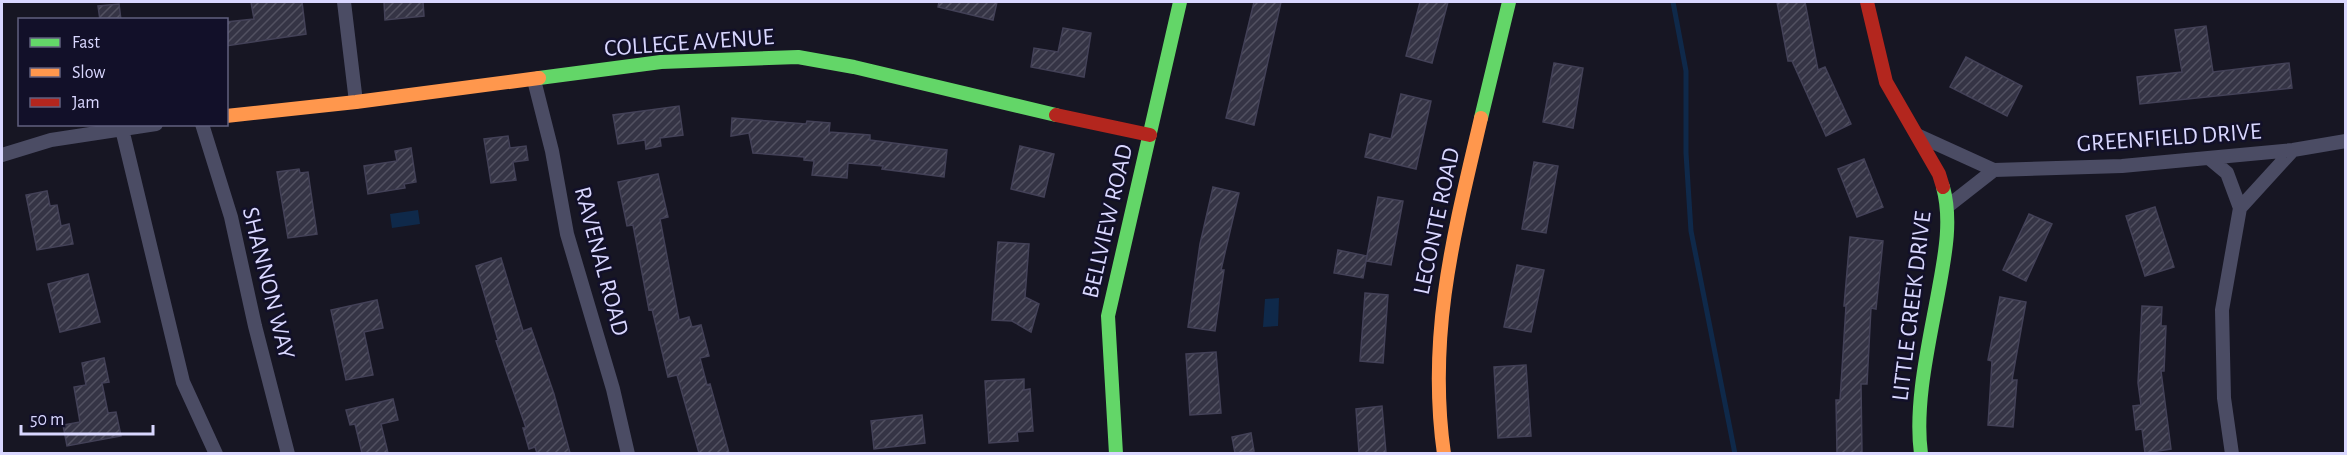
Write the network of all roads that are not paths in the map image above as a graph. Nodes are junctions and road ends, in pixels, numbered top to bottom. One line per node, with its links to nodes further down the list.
1 (344, 2): 6 (street)
2 (1180, 2): 11 (street, BELLVIEW ROAD)
3 (1509, 2): 24 (street, LECONTE ROAD)
4 (1866, 2): 12 (street, LITTLE CREEK DRIVE)
5 (534, 80): 6 (street, COLLEGE AVENUE); 11 (street, COLLEGE AVENUE); 22 (street, RAVENAL ROAD)
6 (356, 102): 7 (street, COLLEGE AVENUE)
7 (228, 116)
8 (142, 126): 10 (street)
9 (203, 126): 21 (street, SHANNON WAY)
10 (122, 129): 15 (street); 20 (street)
11 (1150, 135): 23 (street, BELLVIEW ROAD)
12 (1917, 135): 17 (street, GREENFIELD DRIVE); 18 (street, LITTLE CREEK DRIVE)
13 (2346, 141): 14 (street, GREENFIELD DRIVE)
14 (2293, 150): 16 (street, GREENFIELD DRIVE); 19 (street)
15 (2, 155)
16 (2209, 158): 17 (street, GREENFIELD DRIVE); 19 (street)
17 (1994, 170): 18 (street)
18 (1948, 207): 25 (street, LITTLE CREEK DRIVE)
19 (2240, 208): 26 (street)
20 (216, 453)
21 (288, 453)
22 (628, 453)
23 (1116, 453)
24 (1444, 453)
25 (1921, 453)
26 (2232, 453)

